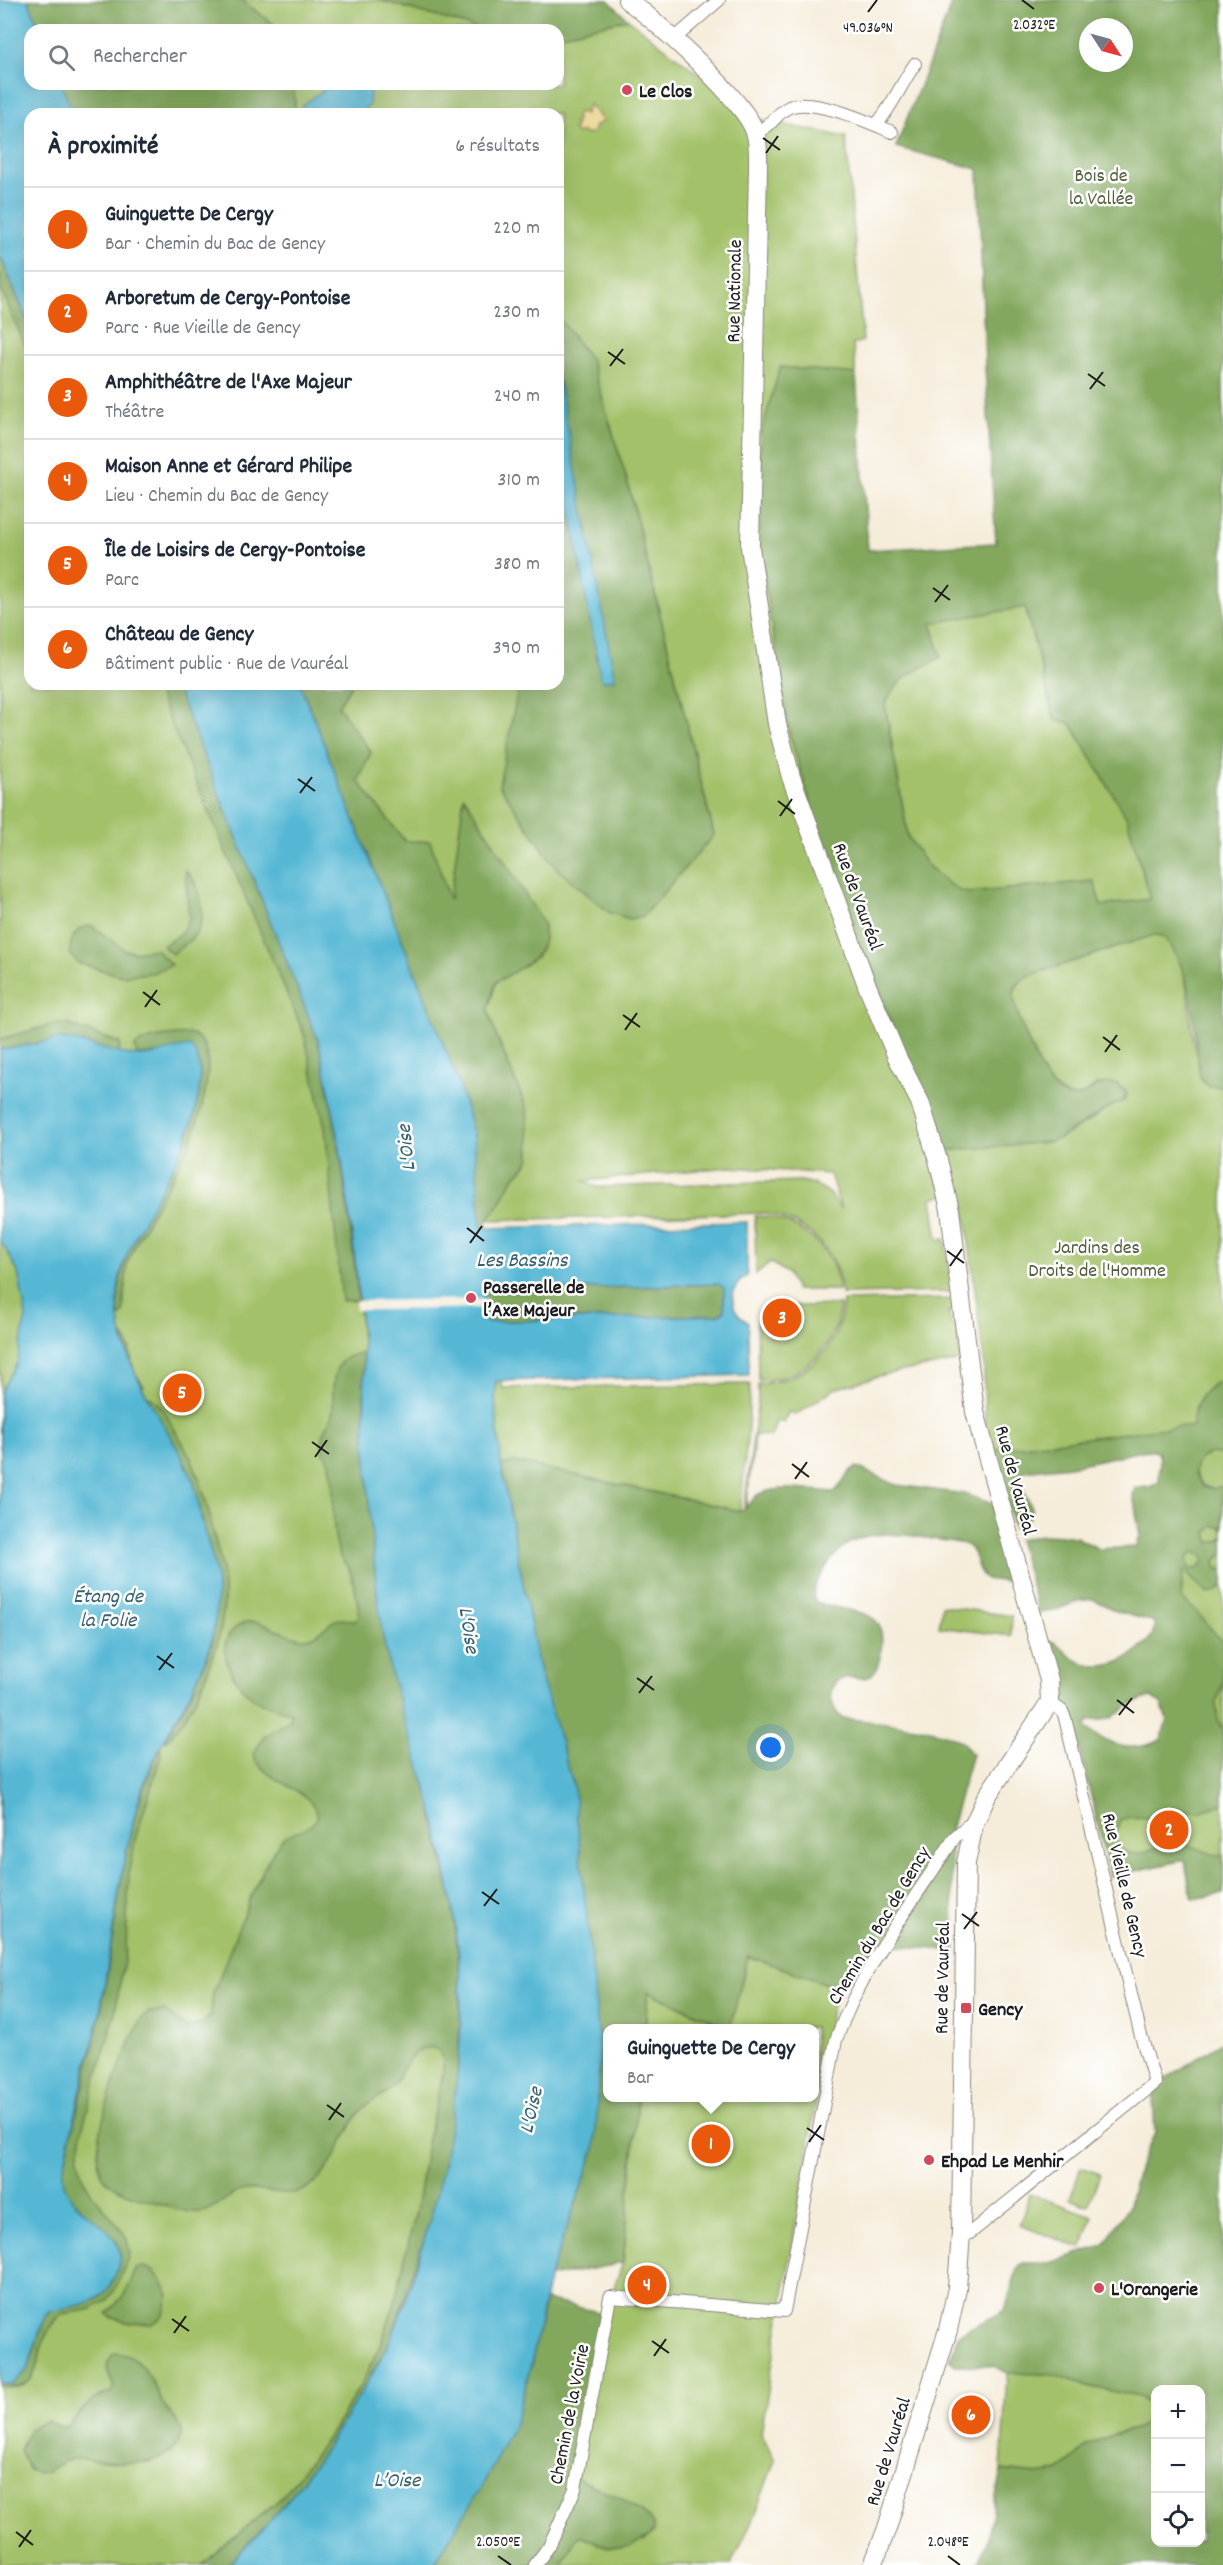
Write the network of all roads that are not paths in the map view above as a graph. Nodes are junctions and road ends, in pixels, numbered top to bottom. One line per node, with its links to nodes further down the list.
1 (627, 0): 3 (street, Rue Nationale)
2 (719, 0): 3 (street)
3 (673, 40): 6 (street, Rue Nationale)
4 (915, 64): 5 (street)
5 (876, 125): 6 (street); 7 (street)
6 (756, 132): 8 (street, Rue Nationale)
7 (892, 132)
8 (764, 634): 9 (street, Rue de Vauréal)
9 (1050, 1702): 10 (street, Rue de Vauréal); 11 (street, Rue Vieille de Gency)
10 (974, 1824): 11 (street, Rue de Vauréal); 12 (street, Chemin du Bac de Gency)
11 (961, 2233): 14 (street, Rue de Vauréal)
12 (610, 2298): 13 (street, Chemin de la Voirie)
13 (535, 2565)
14 (873, 2565)

